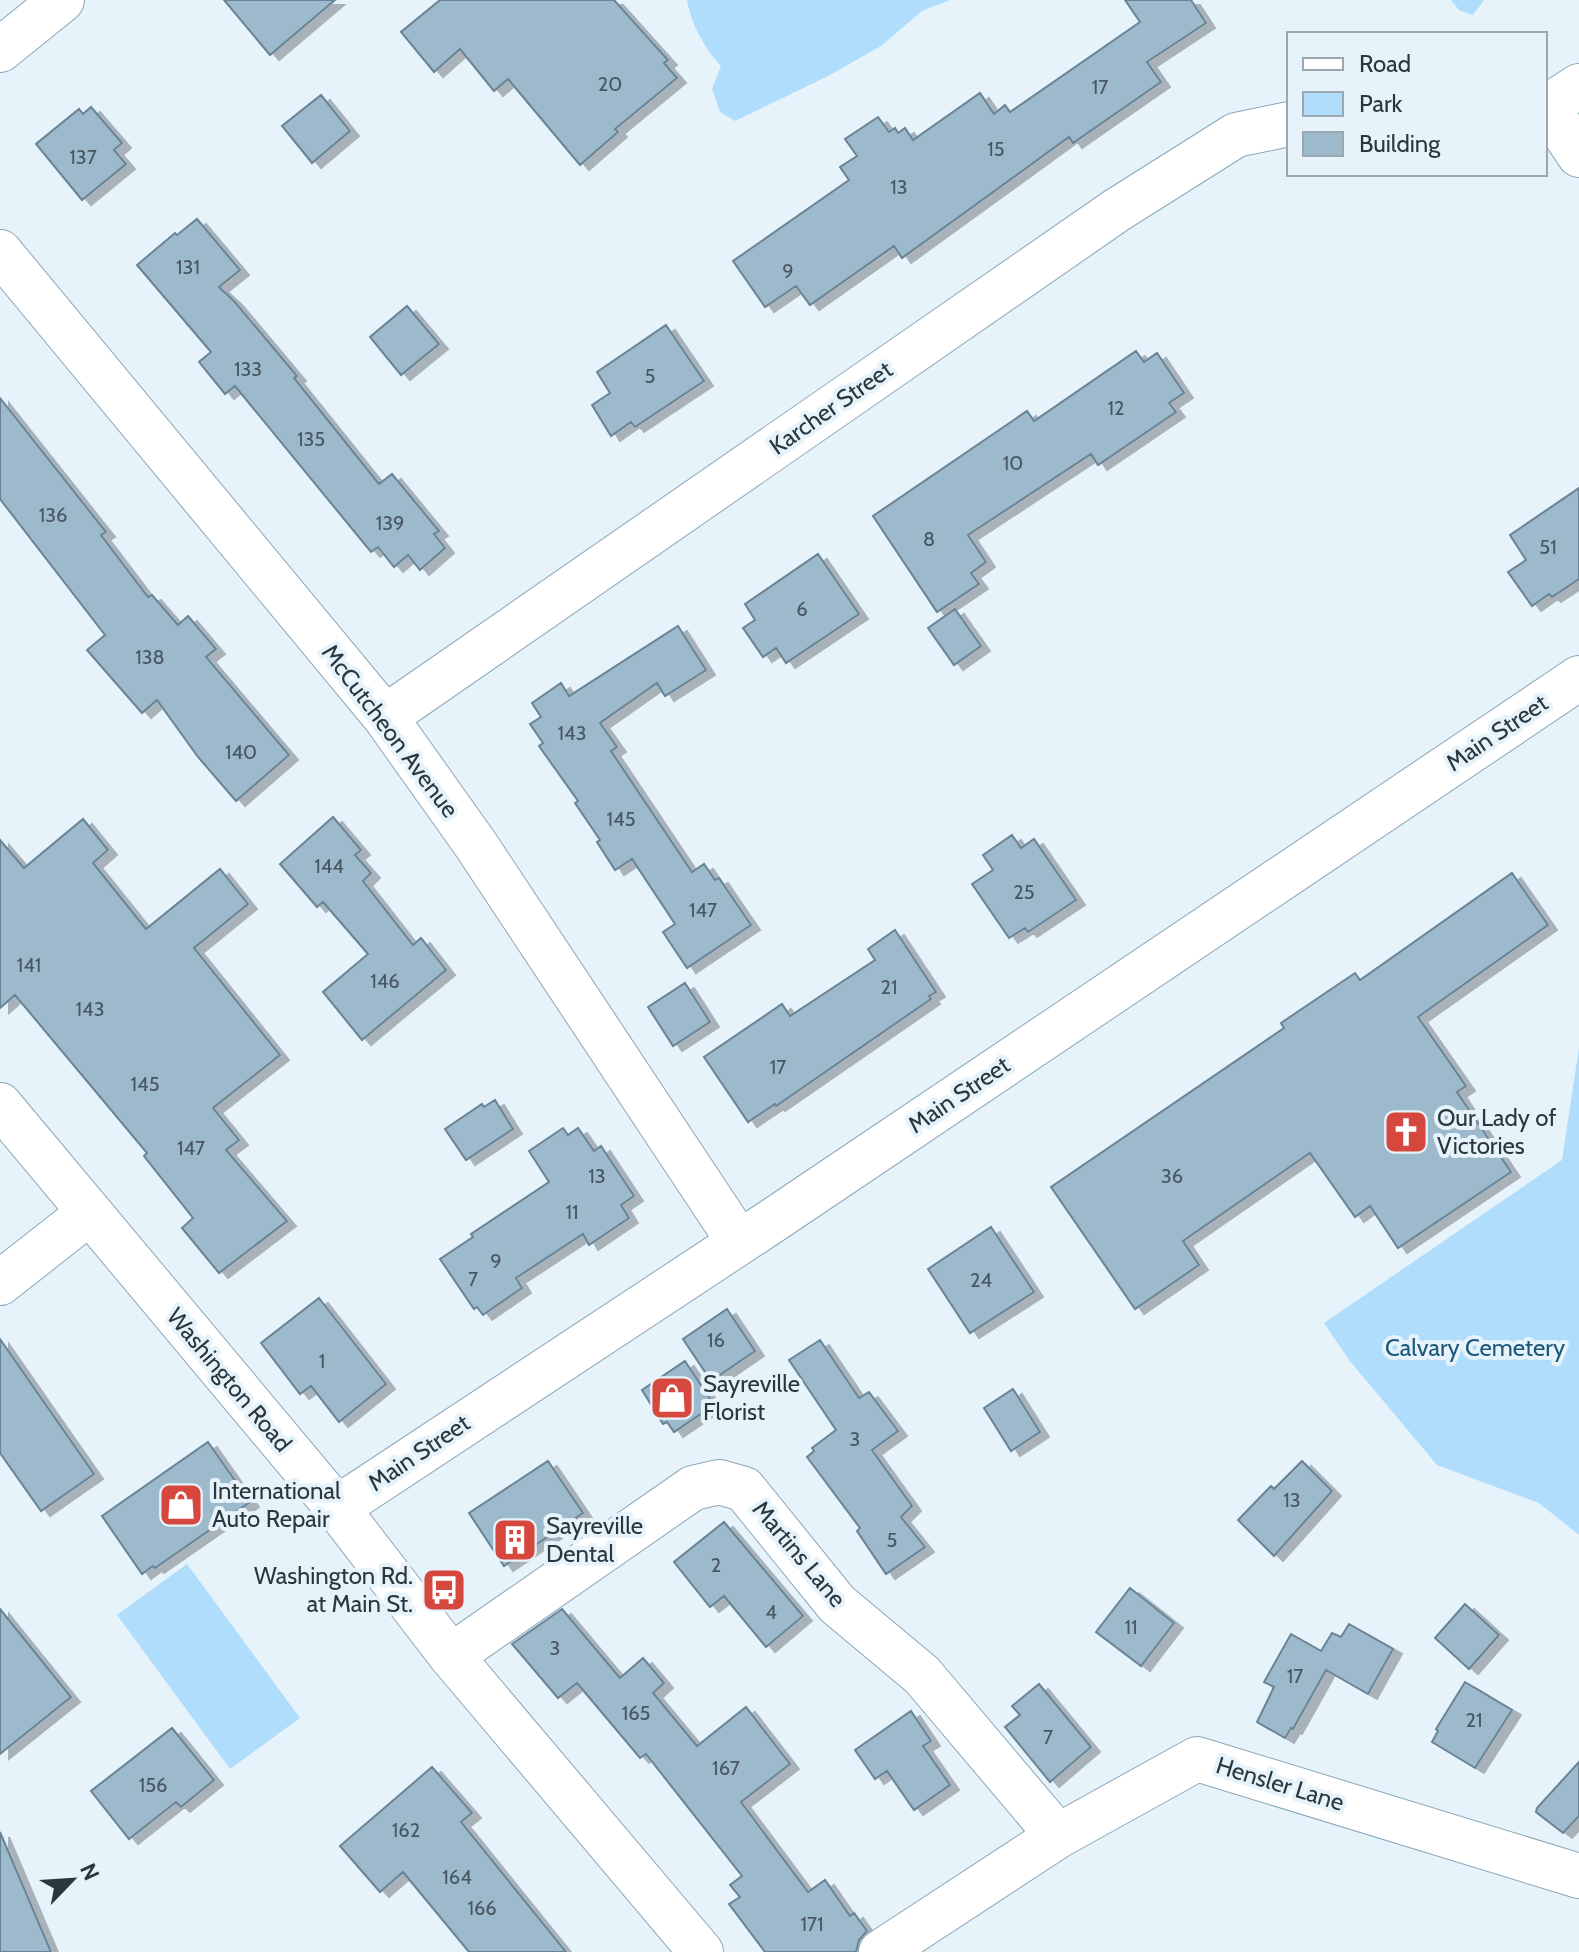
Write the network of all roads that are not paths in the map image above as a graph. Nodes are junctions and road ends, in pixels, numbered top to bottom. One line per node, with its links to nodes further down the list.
1 (62, 0): 2 (street)
2 (0, 50)
3 (1557, 101): 5 (street)
4 (1287, 124): 8 (street, Karcher Street)
5 (1579, 155)
6 (0, 252): 8 (street, McCutcheon Avenue)
7 (1579, 678): 11 (street, Main Street)
8 (385, 717): 11 (street, McCutcheon Avenue)
9 (0, 1105): 10 (street, Washington Road)
10 (89, 1213): 12 (street); 13 (street, Washington Road)
11 (739, 1242): 13 (street, Main Street)
12 (0, 1283)
13 (337, 1508): 14 (street, Washington Road)
14 (451, 1656): 15 (street, Martins Lane); 17 (street, Washington Road)
15 (1058, 1836): 16 (street, Hensler Lane); 18 (street, Hensler Lane)
16 (1579, 1876)
17 (701, 1952)
18 (881, 1952)

